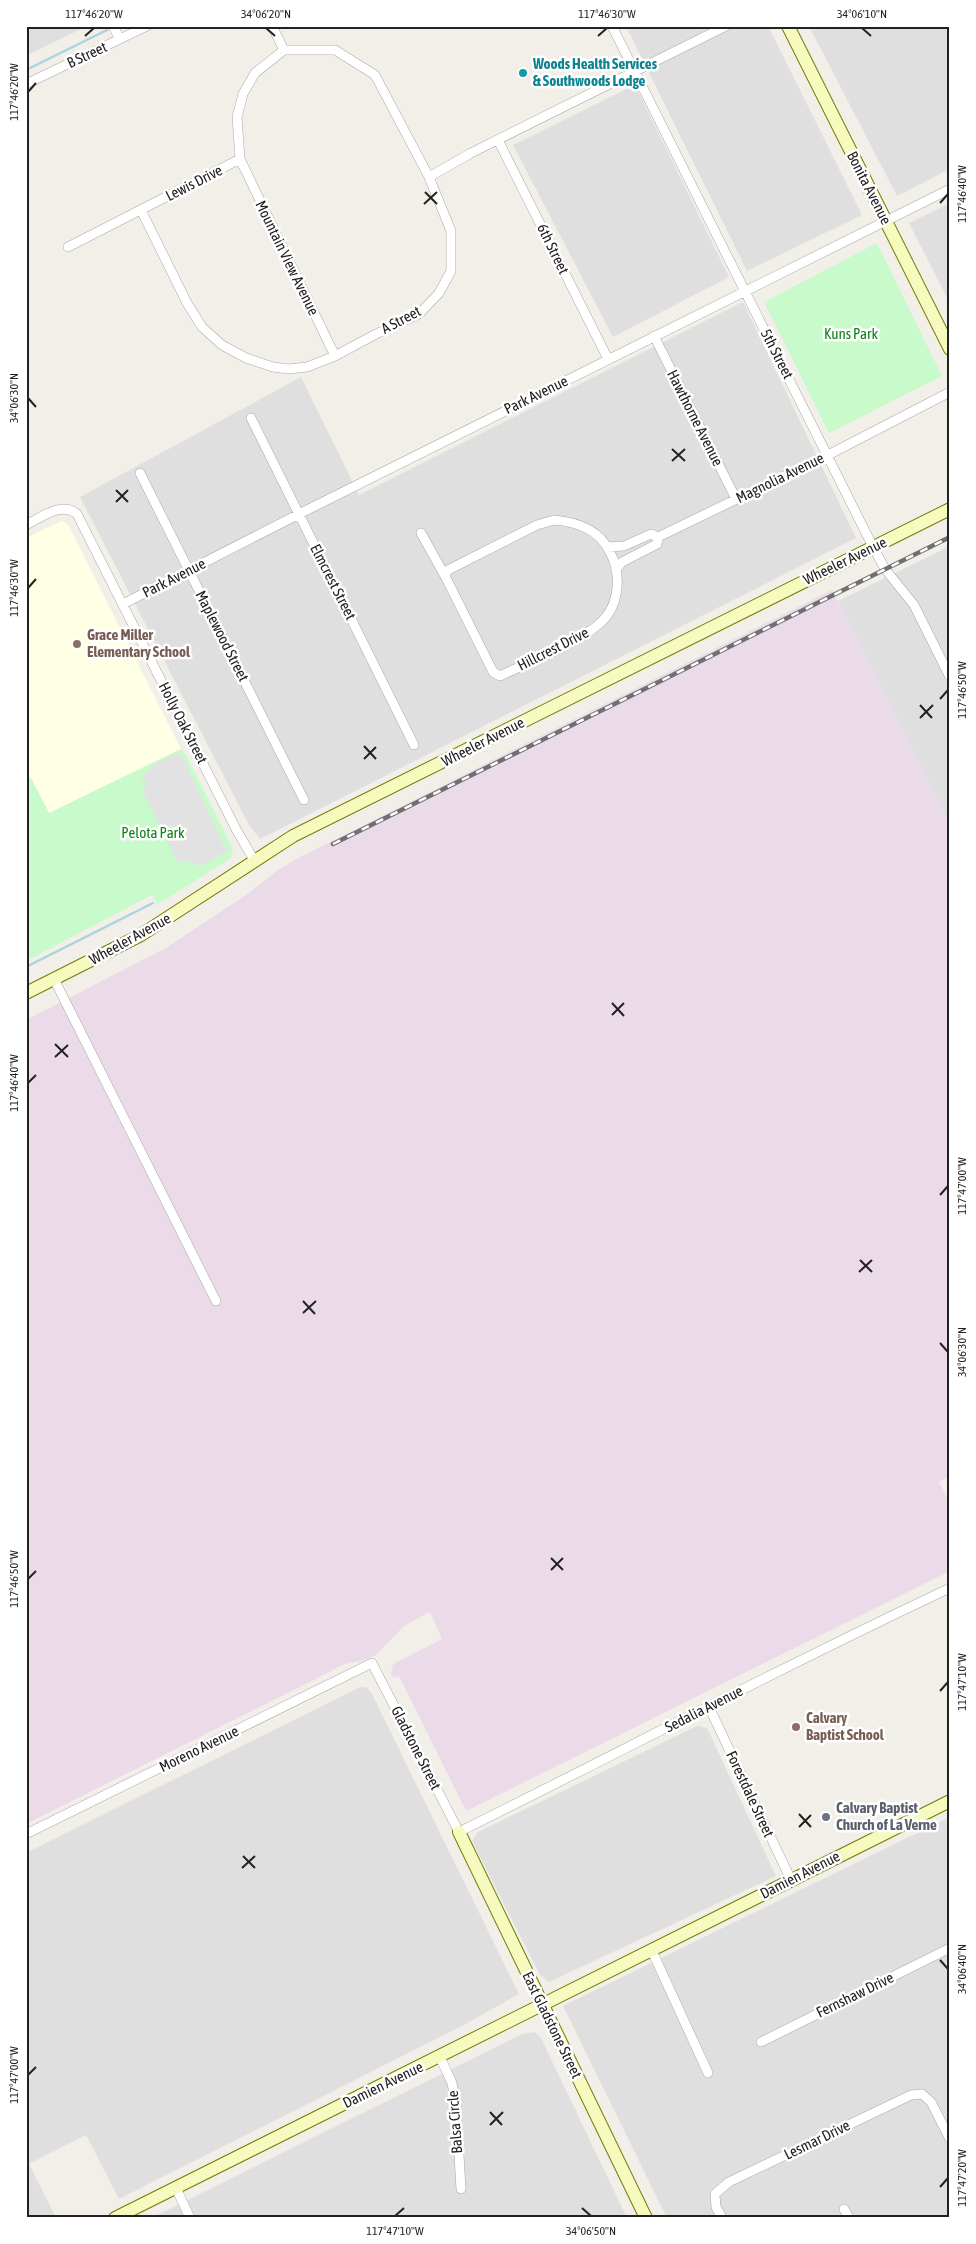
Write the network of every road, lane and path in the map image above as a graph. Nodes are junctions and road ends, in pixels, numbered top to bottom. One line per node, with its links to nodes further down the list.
1 (113, 26): 7 (street)
2 (147, 26): 7 (street, B Street)
3 (272, 26): 8 (street)
4 (612, 26): 9 (street, 5th Street)
5 (726, 26): 9 (street)
6 (788, 26): 16 (main road, Bonita Avenue)
7 (120, 40): 10 (street, B Street)
8 (284, 50): 12 (street, Lewis Drive); 13 (street, A Street)
9 (635, 71): 11 (street); 18 (street, 5th Street)
10 (26, 84)
11 (498, 140): 13 (street); 22 (street, 6th Street)
12 (240, 159): 15 (street, Lewis Drive); 21 (street, Mountain View Avenue)
13 (429, 177): 21 (street, A Street)
14 (950, 189): 16 (street, Park Avenue)
15 (141, 210): 17 (street, Lewis Drive); 21 (street, A Street)
16 (886, 221): 18 (street, Park Avenue); 20 (main road, Bonita Avenue)
17 (68, 247)
18 (745, 290): 19 (street, Park Avenue); 25 (street, 5th Street)
19 (654, 336): 22 (street, Park Avenue); 27 (street, Hawthorne Avenue)
20 (950, 349)
21 (335, 356)
22 (608, 359): 29 (street, Park Avenue)
23 (950, 392): 25 (street, Magnolia Avenue)
24 (251, 418): 29 (street, Elmcrest Street)
25 (828, 455): 27 (street, Magnolia Avenue); 34 (street, 5th Street)
26 (140, 473): 36 (street, Maplewood Street)
27 (736, 499): 32 (street, Magnolia Avenue)
28 (950, 509): 34 (main road, Wheeler Avenue)
29 (299, 514): 36 (street, Park Avenue); 40 (street, Elmcrest Street)
30 (26, 525): 38 (street, Holly Oak Street)
31 (422, 532): 37 (street, Hillcrest Drive)
32 (658, 537): 33 (street, Magnolia Avenue); 35 (street)
33 (608, 547): 35 (street, Hillcrest Drive); 37 (street, Hillcrest Drive)
34 (873, 547): 39 (street, 5th Street); 42 (main road, Wheeler Avenue)
35 (617, 568): 37 (street, Hillcrest Drive)
36 (189, 570): 38 (street, Park Avenue); 41 (street, Maplewood Street)
37 (445, 576)
38 (124, 604): 42 (street, Holly Oak Street)
39 (950, 677)
40 (414, 745)
41 (304, 800)
42 (254, 860): 43 (main road, Wheeler Avenue)
43 (54, 979): 44 (main road, Wheeler Avenue); 45 (street)
44 (26, 993)
45 (216, 1301)
46 (950, 1588): 48 (street, Sedalia Avenue)
47 (372, 1663): 50 (street, Gladstone Street); 51 (street, Moreno Avenue)
48 (709, 1707): 50 (street, Sedalia Avenue); 52 (street, Forestdale Street)
49 (950, 1801): 52 (main road, Damien Avenue)
50 (459, 1832): 55 (main road, East Gladstone Street)
51 (26, 1834)
52 (791, 1880): 54 (main road, Damien Avenue)
53 (950, 1948): 56 (street, Fernshaw Drive)
54 (652, 1951): 55 (main road, Damien Avenue); 58 (street)
55 (542, 2006): 57 (main road, Damien Avenue); 64 (main road, East Gladstone Street)
56 (760, 2042)
57 (440, 2057): 60 (main road, Damien Avenue); 61 (street, Balsa Circle)
58 (708, 2073)
59 (950, 2140): 65 (street, Lesmar Drive)
60 (176, 2188): 62 (main road, Damien Avenue); 63 (street)
61 (460, 2189)
62 (115, 2218)
63 (190, 2218)
64 (646, 2218)
65 (722, 2218)

